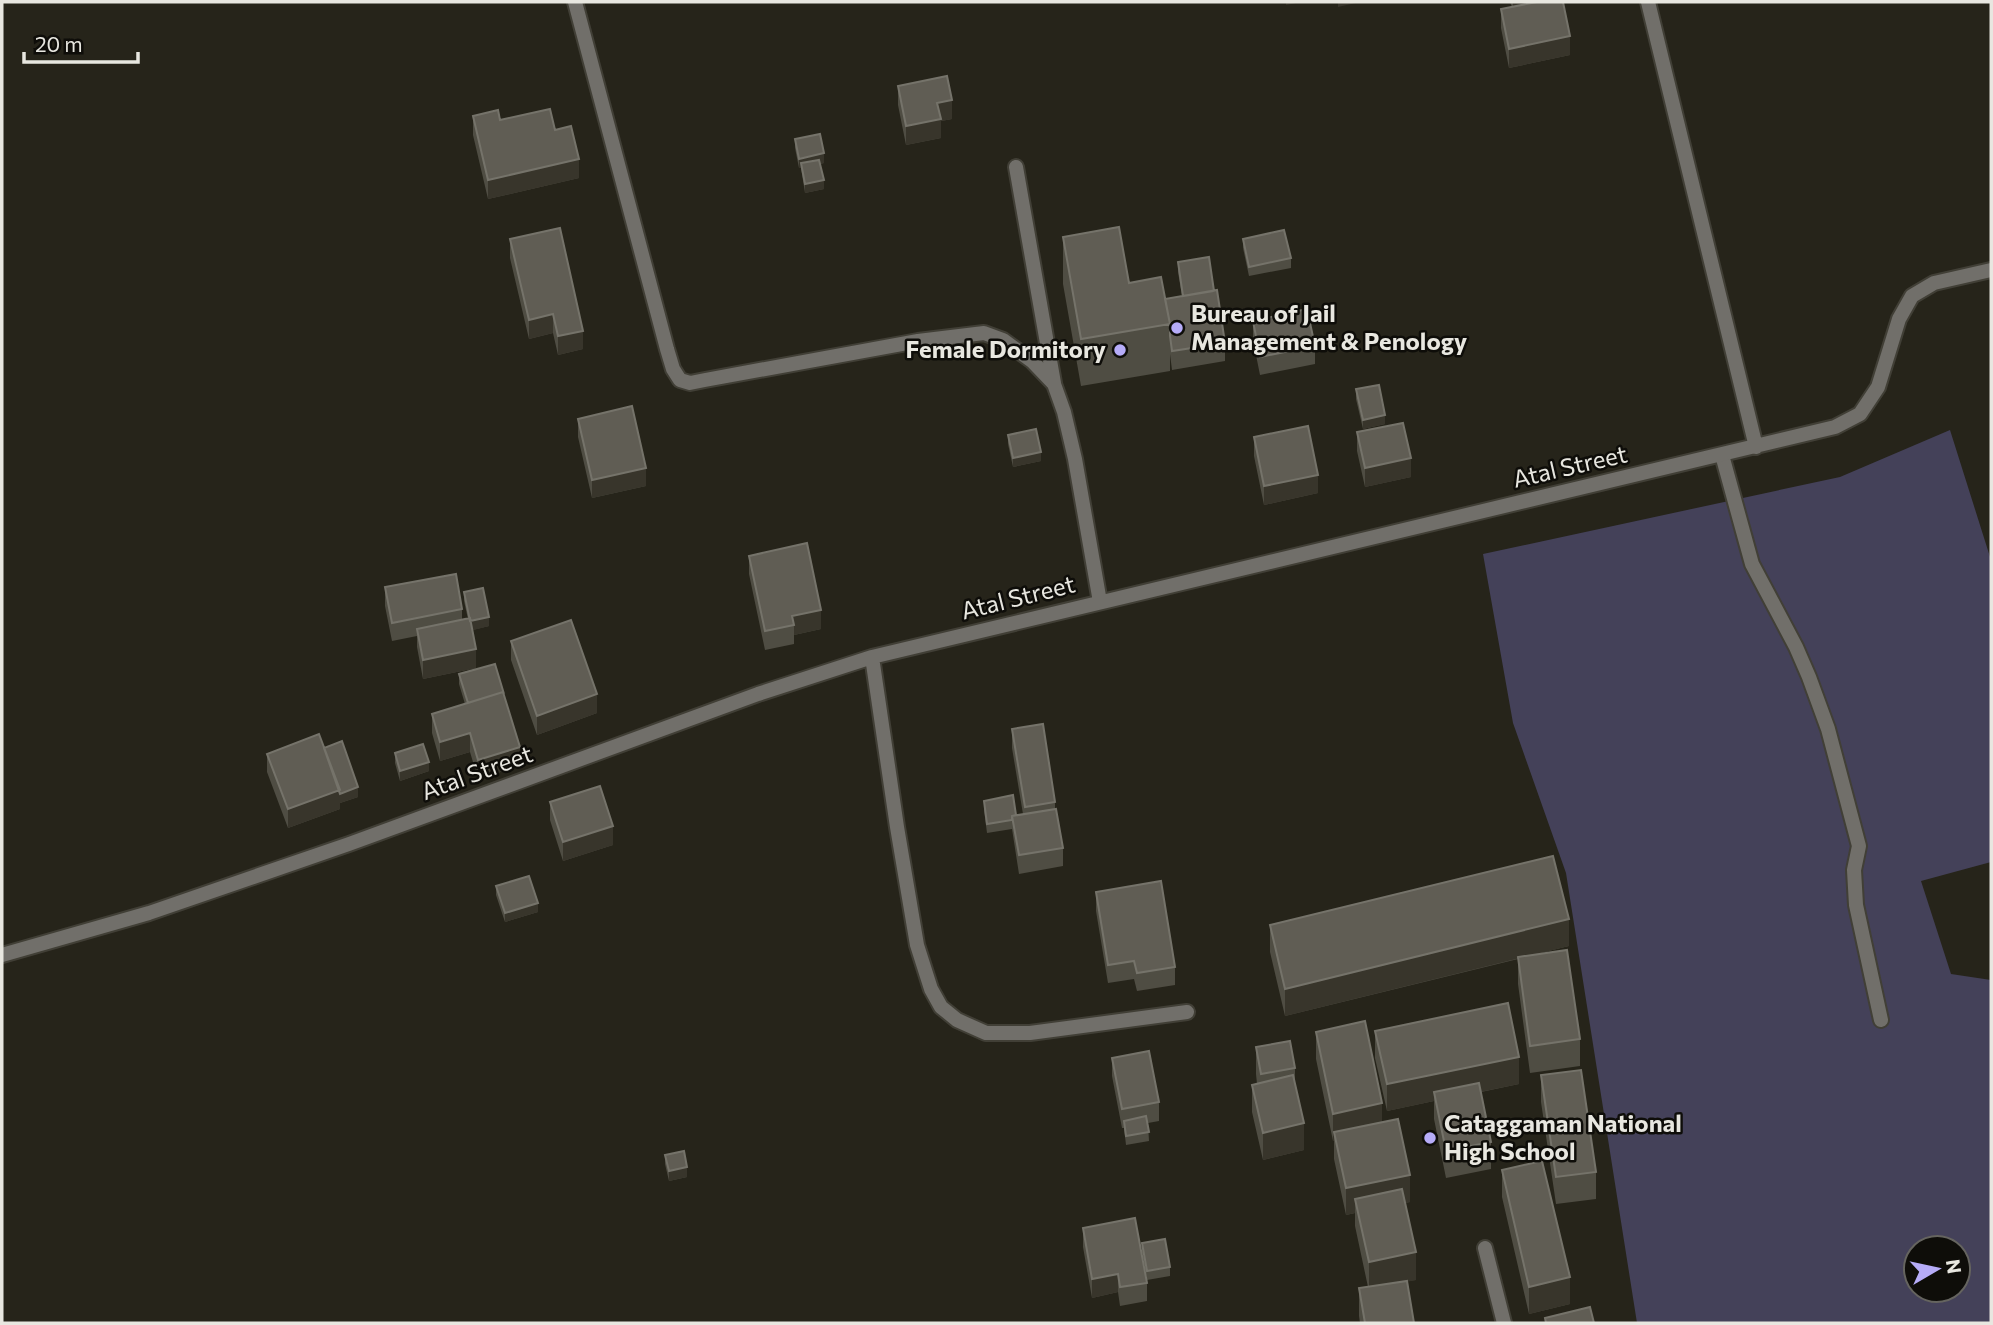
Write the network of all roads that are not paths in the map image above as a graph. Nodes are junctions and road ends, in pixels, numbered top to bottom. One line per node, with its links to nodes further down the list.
1 (575, 2): 5 (street)
2 (1647, 2): 6 (street)
3 (1016, 167): 5 (street)
4 (1991, 270): 6 (street, Atal Street)
5 (1054, 384): 8 (street)
6 (1756, 447): 7 (street, Atal Street)
7 (1722, 455): 8 (street, Atal Street); 12 (street)
8 (1100, 602): 9 (street, Atal Street)
9 (872, 657): 10 (street, Atal Street); 11 (street)
10 (2, 955)
11 (1187, 1012)
12 (1881, 1020)
13 (1485, 1248): 14 (street)
14 (1504, 1323)

